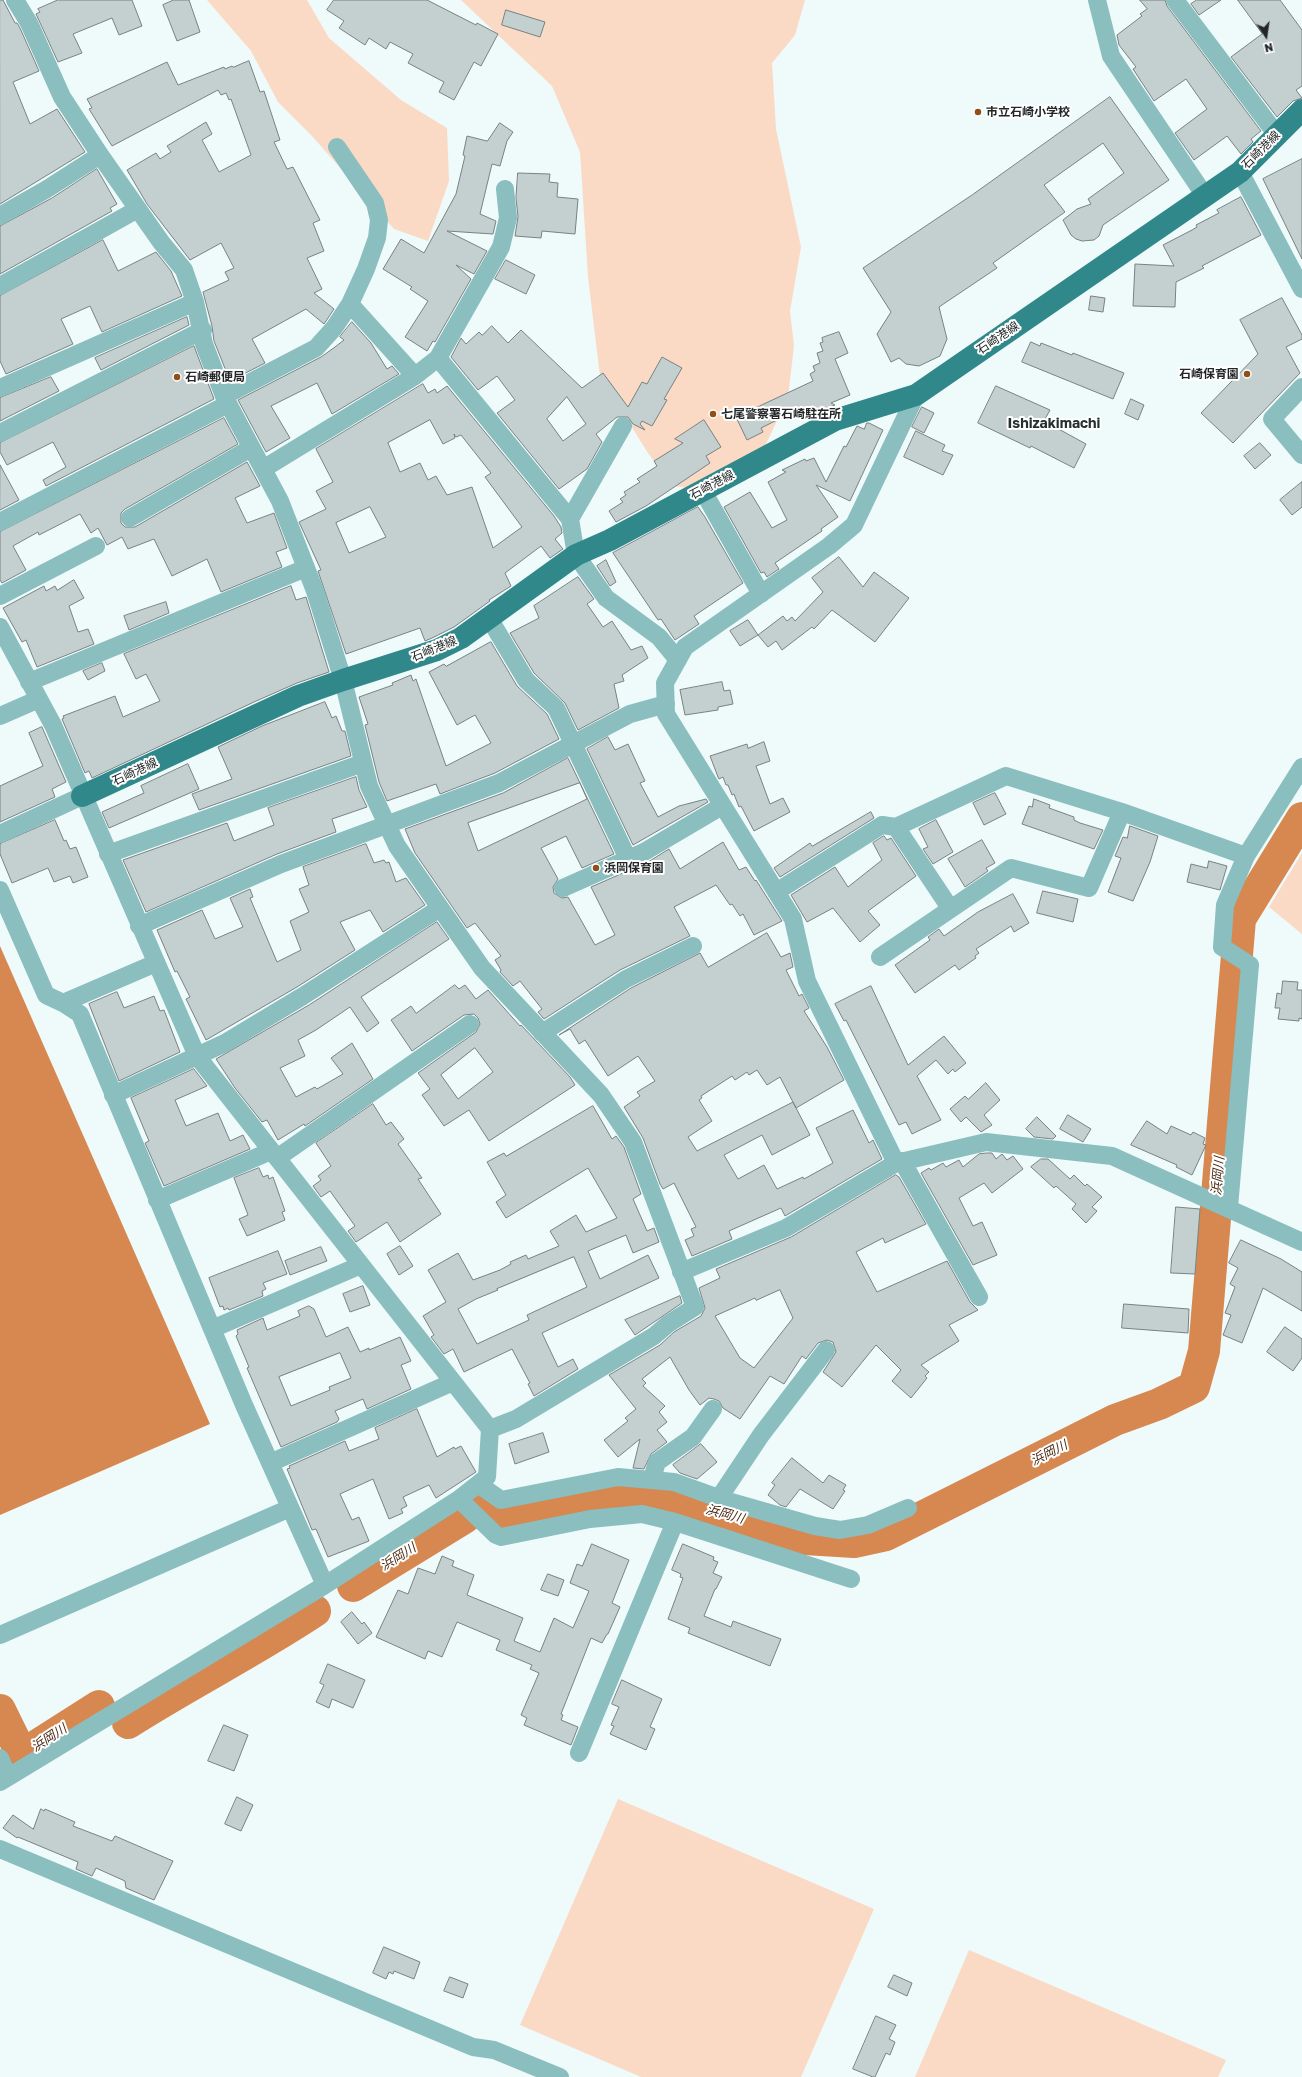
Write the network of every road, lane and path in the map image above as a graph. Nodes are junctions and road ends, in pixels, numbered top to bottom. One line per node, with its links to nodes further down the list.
1 (15, 0): 7 (street)
2 (1097, 0): 10 (street)
3 (1175, 0): 5 (street)
4 (1302, 110): 5 (main road, 石崎港線)
5 (1277, 135): 8 (main road, 石崎港線)
6 (337, 148): 16 (street)
7 (100, 155): 11 (street); 12 (street)
8 (1240, 172): 10 (main road, 石崎港線); 14 (street)
9 (505, 189): 18 (street)
10 (1205, 196): 22 (main road, 石崎港線)
11 (138, 209): 13 (street); 15 (street)
12 (0, 216)
13 (0, 286)
14 (1302, 289)
15 (196, 302): 17 (street); 21 (street)
16 (350, 304): 19 (street); 23 (street)
17 (203, 330): 23 (street); 25 (street)
18 (438, 358): 19 (street); 31 (street)
19 (415, 376): 28 (street)
20 (1302, 387): 27 (street)
21 (0, 388)
22 (916, 395): 29 (main road, 石崎港線); 36 (street)
23 (226, 400): 26 (street); 32 (street)
24 (623, 426): 31 (street)
25 (0, 433)
26 (251, 448): 28 (street); 30 (street)
27 (1302, 455)
28 (263, 469): 35 (street)
29 (703, 491): 34 (main road, 石崎港線); 36 (street)
30 (130, 518)
31 (570, 519): 34 (street)
32 (0, 522)
33 (96, 546): 37 (street)
34 (576, 555): 38 (main road, 石崎港線); 40 (street)
35 (306, 568): 41 (street); 42 (street)
36 (761, 594): 40 (street)
37 (0, 596)
38 (489, 618): 41 (main road, 石崎港線); 46 (street)
39 (0, 627): 42 (street)
40 (678, 660): 44 (street)
41 (343, 680): 47 (street); 49 (main road, 石崎港線)
42 (29, 682): 43 (street)
43 (39, 699): 45 (street); 49 (street)
44 (666, 704): 46 (street); 50 (street)
45 (0, 716)
46 (574, 745): 52 (street); 57 (street)
47 (363, 763): 52 (street); 55 (street)
48 (1302, 767): 56 (street)
49 (82, 796): 54 (street); 55 (street)
50 (722, 806): 57 (street); 60 (street)
51 (1122, 812): 53 (street); 56 (street); 62 (street)
52 (388, 825): 61 (street); 63 (street)
53 (896, 827): 60 (street); 62 (street)
54 (0, 834)
55 (108, 854): 63 (street)
56 (1246, 856): 75 (street)
57 (628, 859): 58 (street)
58 (563, 888)
59 (0, 890): 67 (street)
60 (776, 892): 73 (street)
61 (440, 908): 69 (street); 70 (street)
62 (950, 908): 65 (street)
63 (139, 926): 66 (street)
64 (693, 946): 69 (street)
65 (880, 957)
66 (156, 963): 67 (street); 70 (street)
67 (63, 1003): 71 (street)
68 (470, 1024): 72 (street)
69 (542, 1033): 78 (street)
70 (198, 1056): 71 (street); 72 (street)
71 (113, 1095): 74 (street)
72 (274, 1154): 74 (street); 77 (street)
73 (899, 1162): 75 (street); 78 (street); 79 (street)
74 (157, 1200): 80 (street)
75 (1221, 1204): 76 (street)
76 (1302, 1242)
77 (361, 1265): 80 (street); 82 (street)
78 (682, 1272): 84 (street)
79 (979, 1296)
80 (212, 1329): 85 (street)
81 (826, 1350): 88 (street)
82 (453, 1382): 84 (street); 85 (street)
83 (713, 1409): 86 (street)
84 (490, 1429): 87 (street)
85 (270, 1463): 90 (street)
86 (652, 1479): 87 (street); 88 (street)
87 (478, 1484): 89 (street)
88 (719, 1498): 91 (street)
89 (459, 1499): 92 (street); 94 (street)
90 (290, 1508): 94 (street); 95 (street)
91 (908, 1508)
92 (675, 1522): 93 (street); 96 (street)
93 (851, 1579)
94 (325, 1585): 98 (street)
95 (0, 1635)
96 (579, 1754)
97 (0, 1758): 98 (street)
98 (4, 1779)
99 (0, 1849): 100 (street)
100 (560, 2077)

